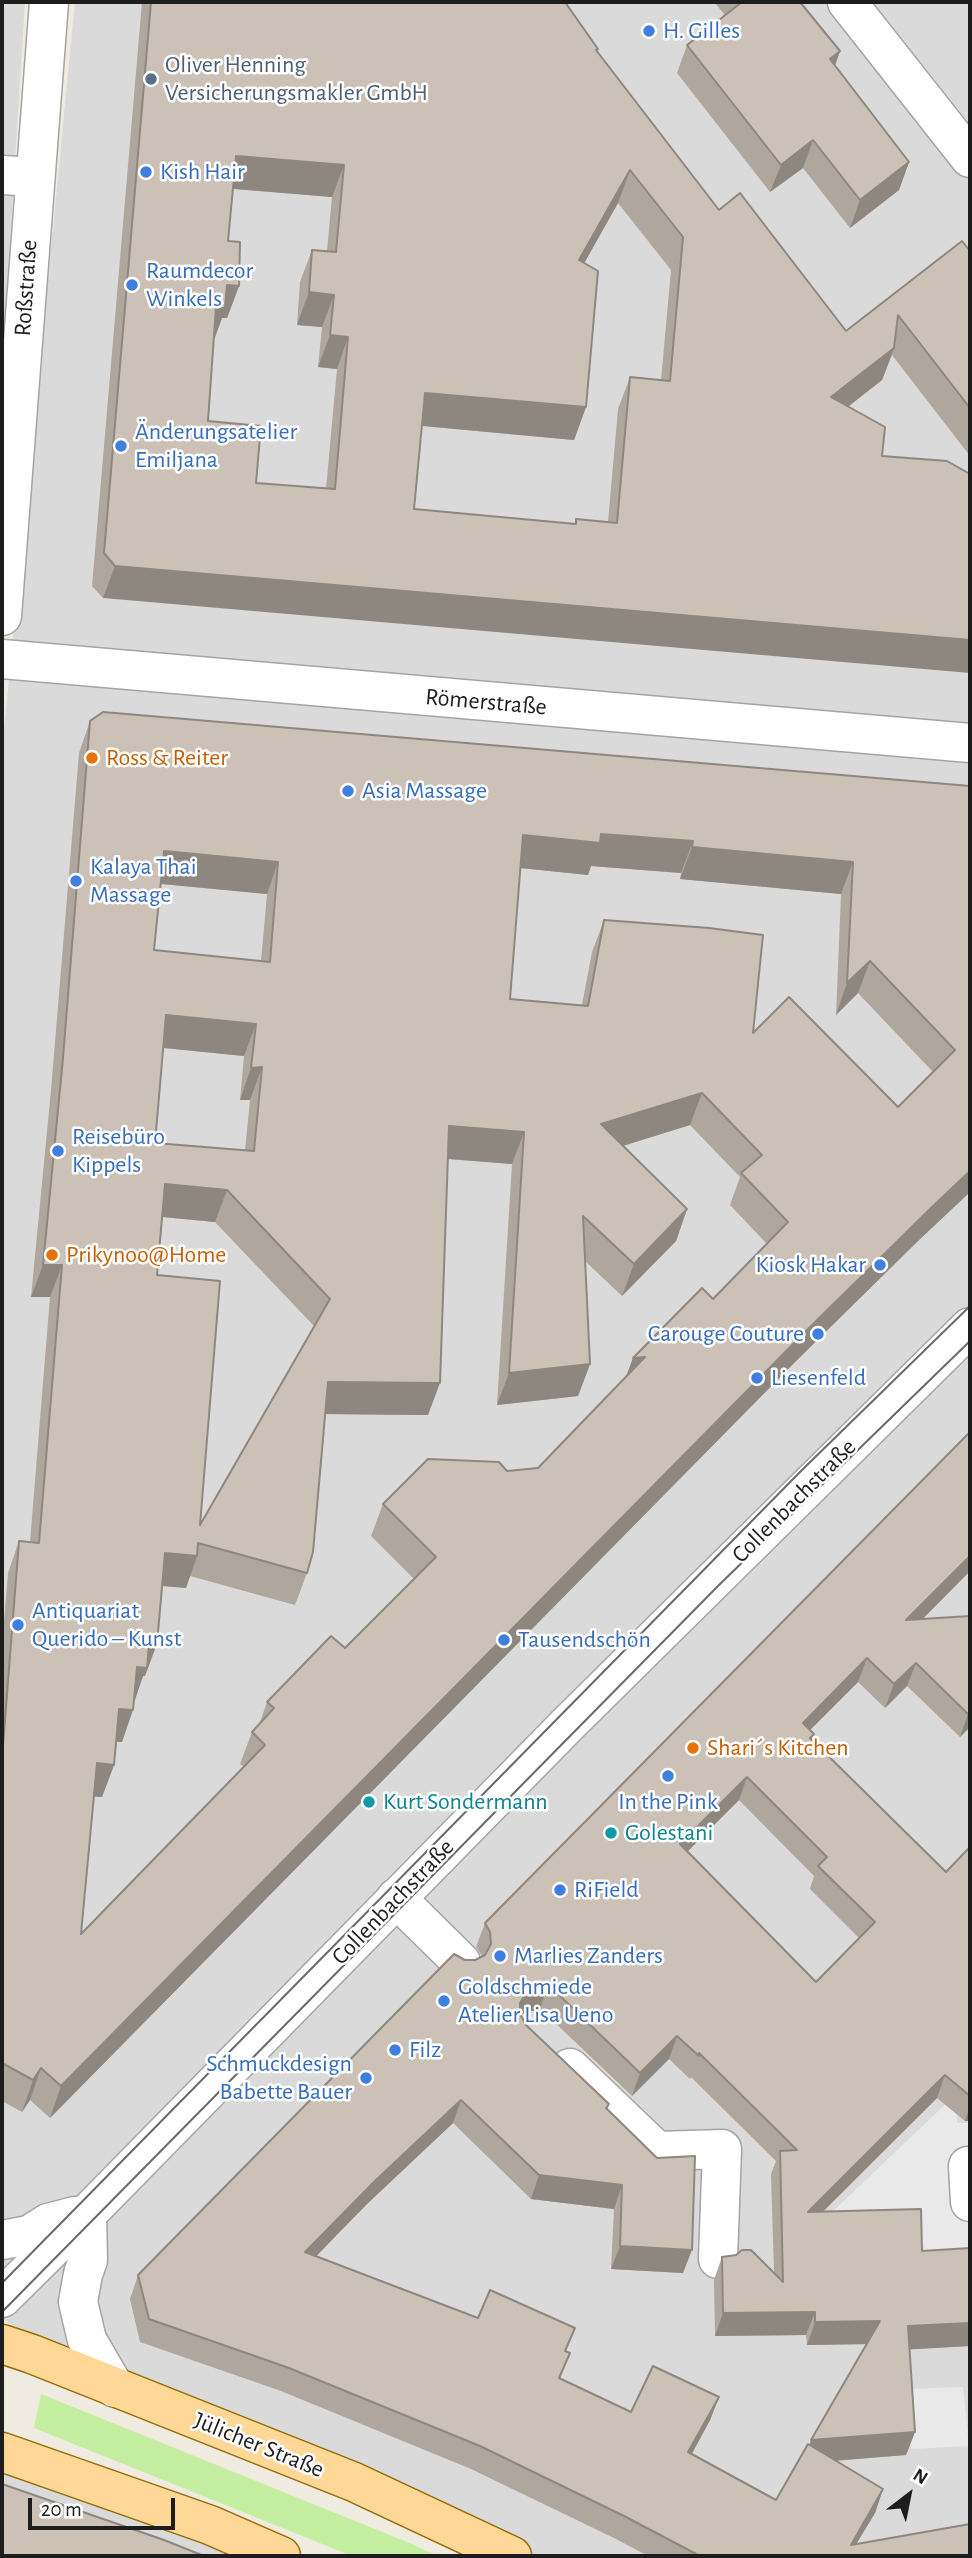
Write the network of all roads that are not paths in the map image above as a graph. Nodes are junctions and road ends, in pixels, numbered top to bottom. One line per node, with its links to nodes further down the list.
1 (49, 2): 4 (street, Roßstraße)
2 (847, 2): 3 (street)
3 (970, 158)
4 (18, 176): 5 (street, Roßstraße)
5 (2, 616)
6 (2, 659): 7 (street, Römerstraße)
7 (970, 743)
8 (970, 1327): 9 (street, Collenbachstraße)
9 (396, 1898): 10 (street); 12 (street, Collenbachstraße)
10 (461, 1962)
11 (543, 2041): 14 (street)
12 (87, 2214): 13 (street); 15 (street, Collenbachstraße); 17 (street)
13 (2, 2240)
14 (718, 2259)
15 (2, 2298)
16 (2, 2344): 17 (main road, Jülicher Straße)
17 (116, 2388): 20 (main road, Jülicher Straße)
18 (2, 2452): 19 (main road)
19 (281, 2556)
20 (512, 2556)

